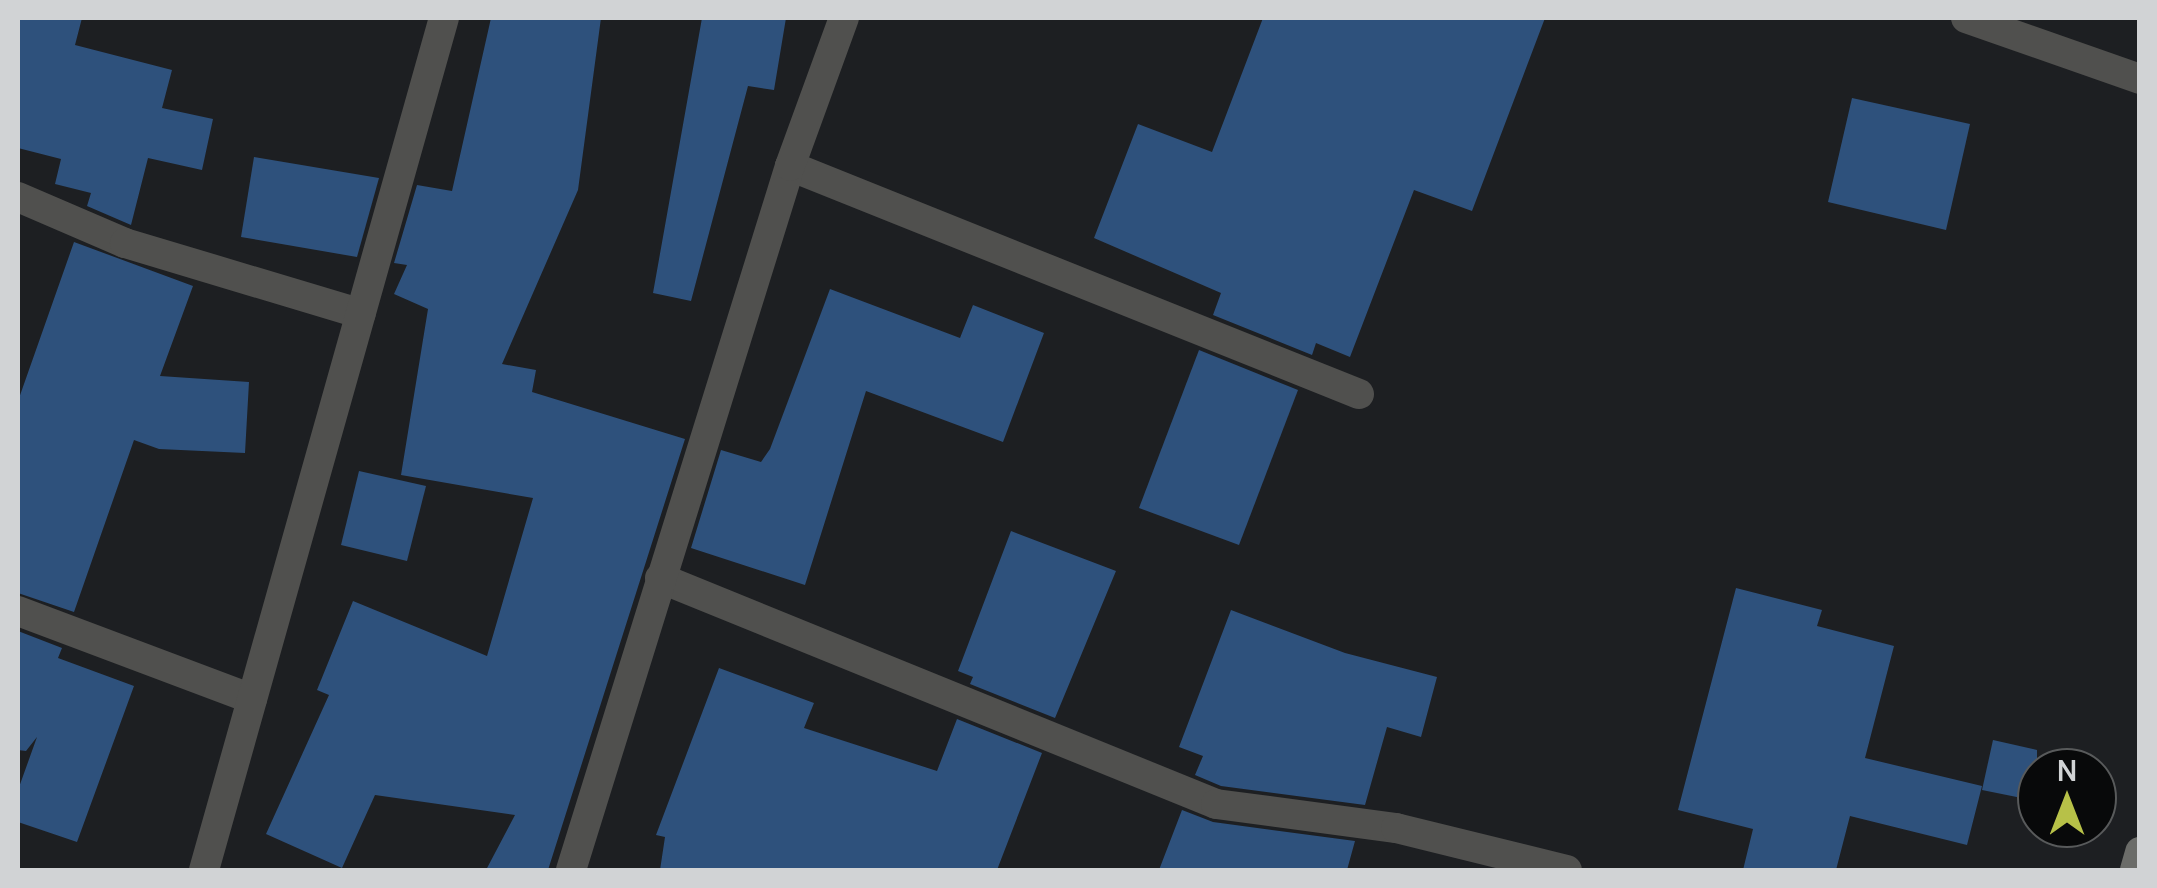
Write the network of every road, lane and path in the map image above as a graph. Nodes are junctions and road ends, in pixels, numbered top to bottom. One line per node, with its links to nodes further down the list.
1 (444, 18): 7 (street)
2 (844, 18): 5 (street)
3 (1966, 18): 4 (street)
4 (2140, 79)
5 (790, 166): 8 (street); 9 (street)
6 (18, 197): 7 (street)
7 (360, 314): 11 (street)
8 (1359, 394)
9 (660, 578): 14 (street); 15 (street)
10 (18, 611): 11 (street)
11 (252, 699): 13 (street)
12 (2140, 852): 16 (main road)
13 (204, 870)
14 (570, 870)
15 (1567, 870)
16 (2135, 870)

